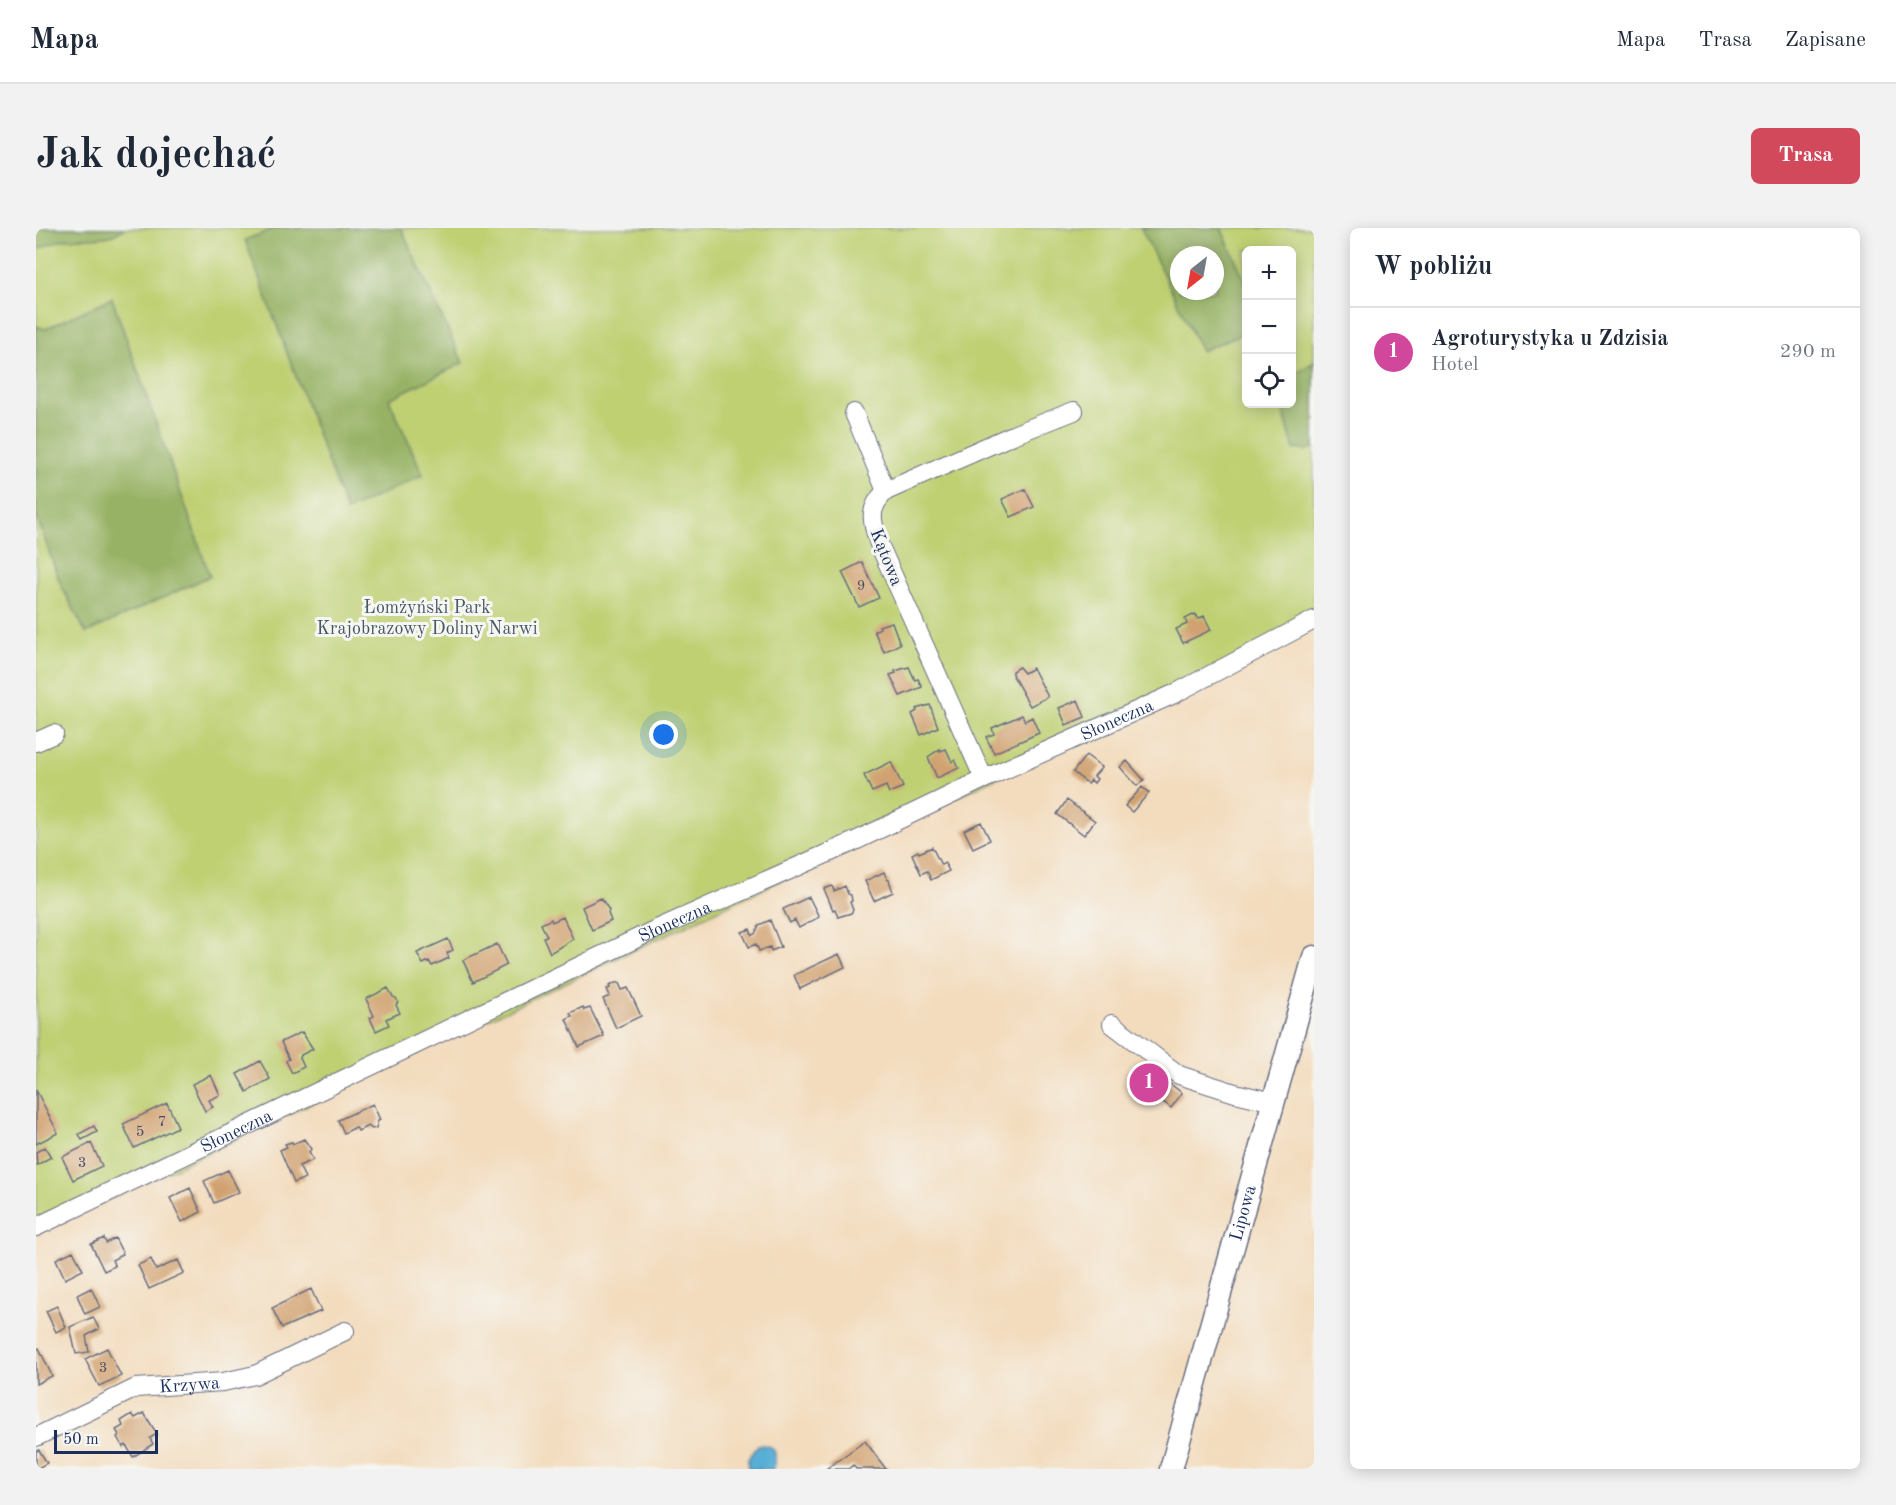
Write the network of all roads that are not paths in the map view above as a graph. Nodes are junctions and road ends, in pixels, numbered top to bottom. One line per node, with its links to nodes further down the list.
1 (1074, 411): 3 (street)
2 (854, 413): 3 (street)
3 (886, 491): 7 (street, Kątowa)
4 (1314, 620): 7 (street, Słoneczna)
5 (54, 734): 6 (street)
6 (36, 742)
7 (984, 779): 11 (street, Słoneczna)
8 (1314, 957): 10 (main road, Lipowa)
9 (1112, 1024): 10 (street)
10 (1274, 1102): 14 (main road, Lipowa)
11 (36, 1227)
12 (345, 1331): 13 (street, Krzywa)
13 (36, 1437)
14 (1171, 1469)

